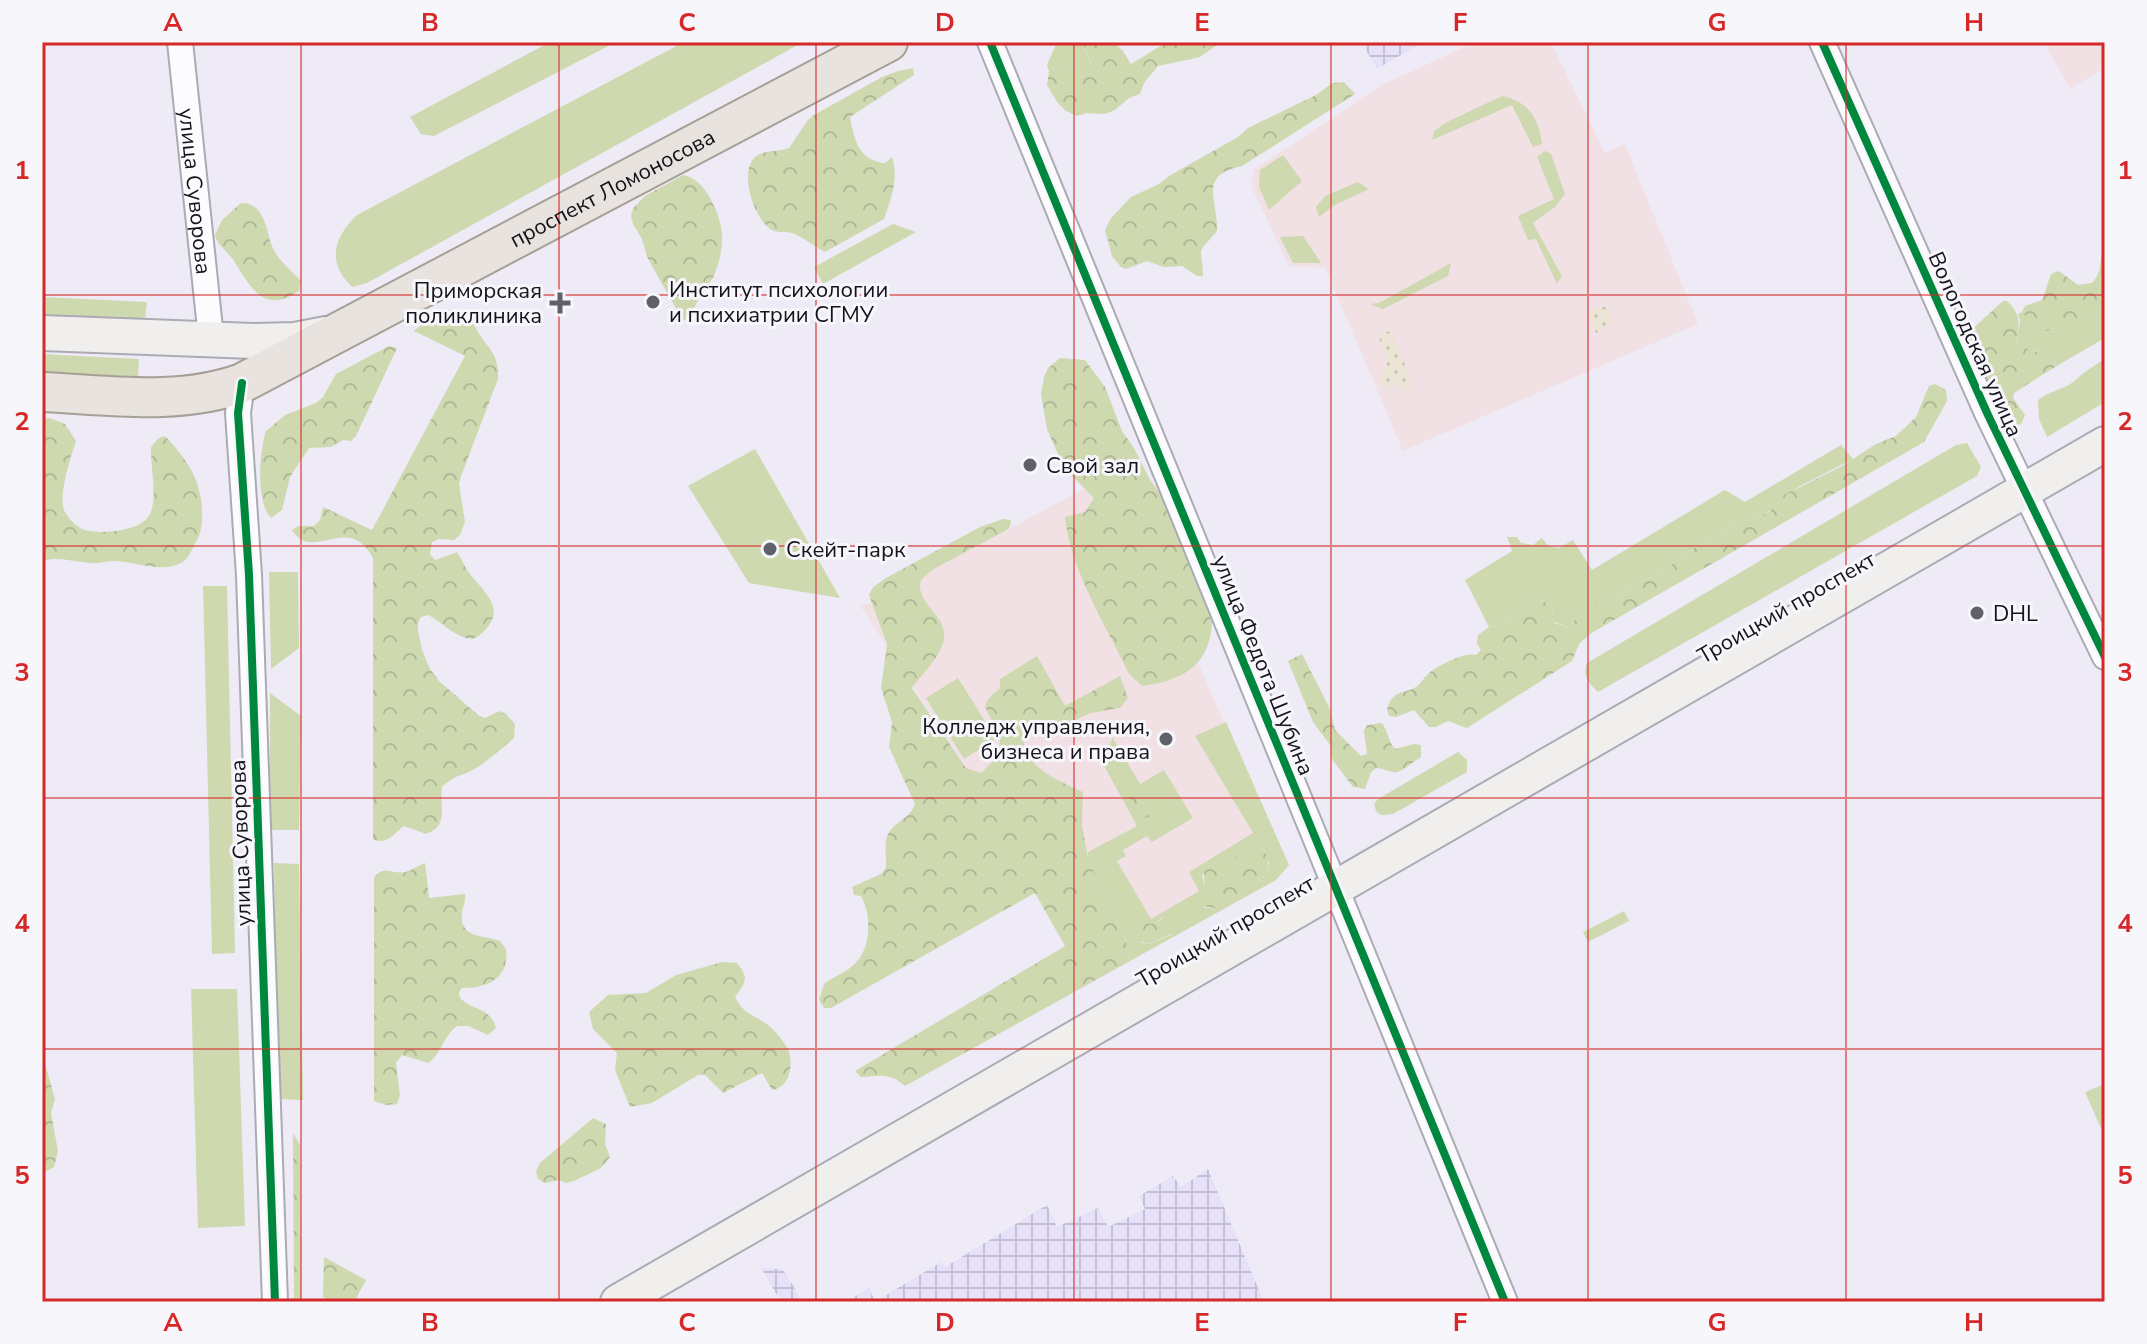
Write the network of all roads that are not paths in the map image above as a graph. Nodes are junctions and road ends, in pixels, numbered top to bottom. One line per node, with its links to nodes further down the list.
1 (180, 42): 7 (street, улица Суворова)
2 (888, 42): 6 (main road, проспект Ломоносова)
3 (990, 42): 13 (street, улица Федота Шубина)
4 (1822, 42): 11 (street, Вологодская улица)
5 (42, 333): 7 (main road, проспект Ломоносова)
6 (334, 333): 7 (main road, проспект Ломоносова); 8 (main road, проспект Ломоносова)
7 (211, 338)
8 (242, 383): 9 (main road, проспект Ломоносова); 14 (street, улица Суворова)
9 (42, 392)
10 (2105, 444): 11 (main road, Троицкий проспект)
11 (2023, 491): 12 (street, Вологодская улица); 13 (main road, Троицкий проспект)
12 (2105, 657)
13 (1335, 888): 15 (main road, Троицкий проспект); 16 (street, улица Федота Шубина)
14 (275, 1302)
15 (618, 1302)
16 (1505, 1302)

